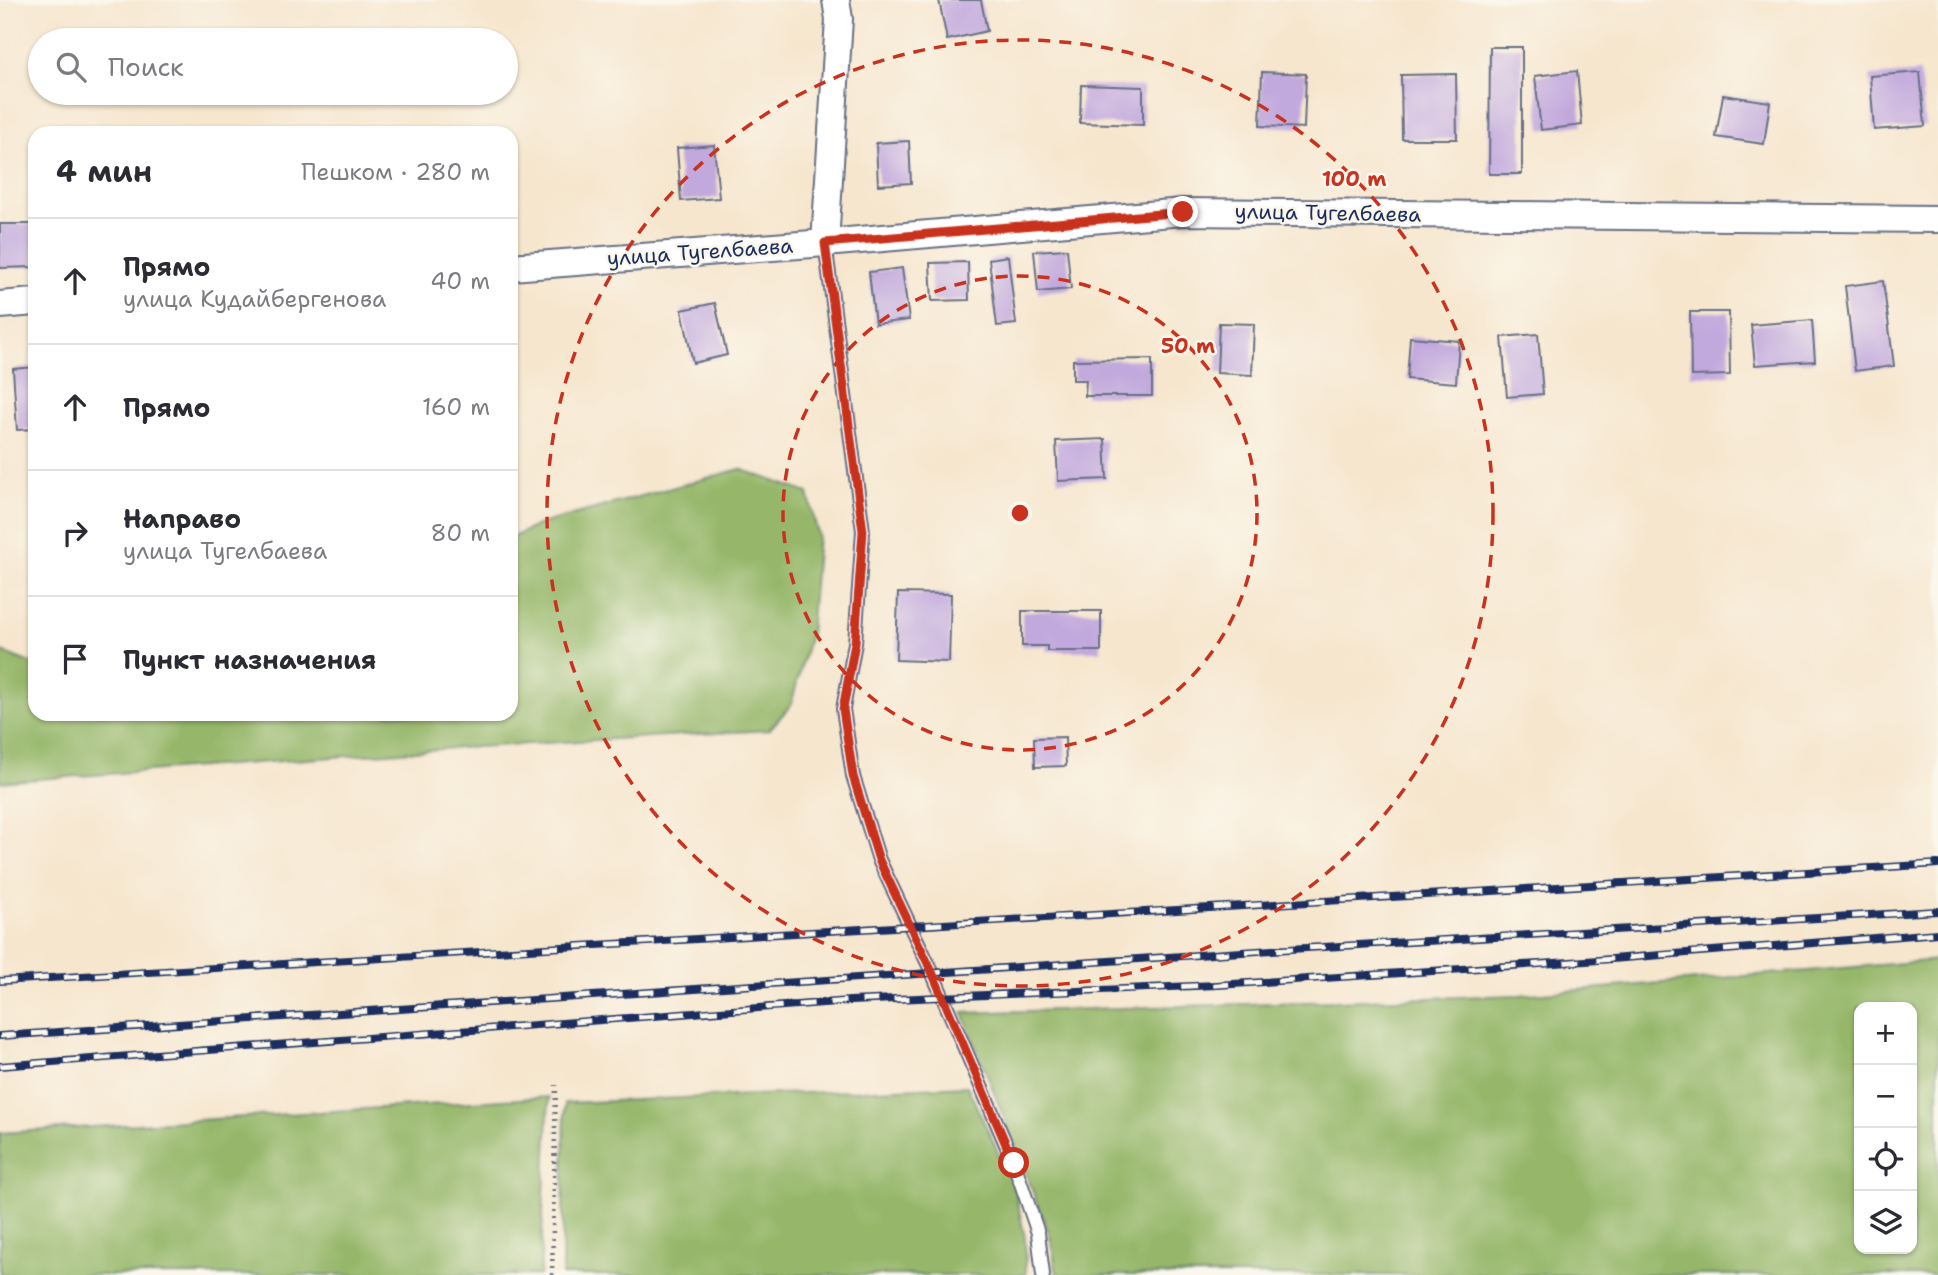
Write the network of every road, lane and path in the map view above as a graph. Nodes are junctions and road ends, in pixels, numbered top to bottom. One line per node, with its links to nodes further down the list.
1 (836, 0): 3 (street)
2 (1938, 219): 3 (street, улица Тугелбаева)
3 (825, 243): 4 (street, улица Тугелбаева); 9 (lane)
4 (518, 266)
5 (28, 303): 6 (street)
6 (0, 305)
7 (556, 1086): 8 (path)
8 (552, 1275)
9 (1043, 1275)

